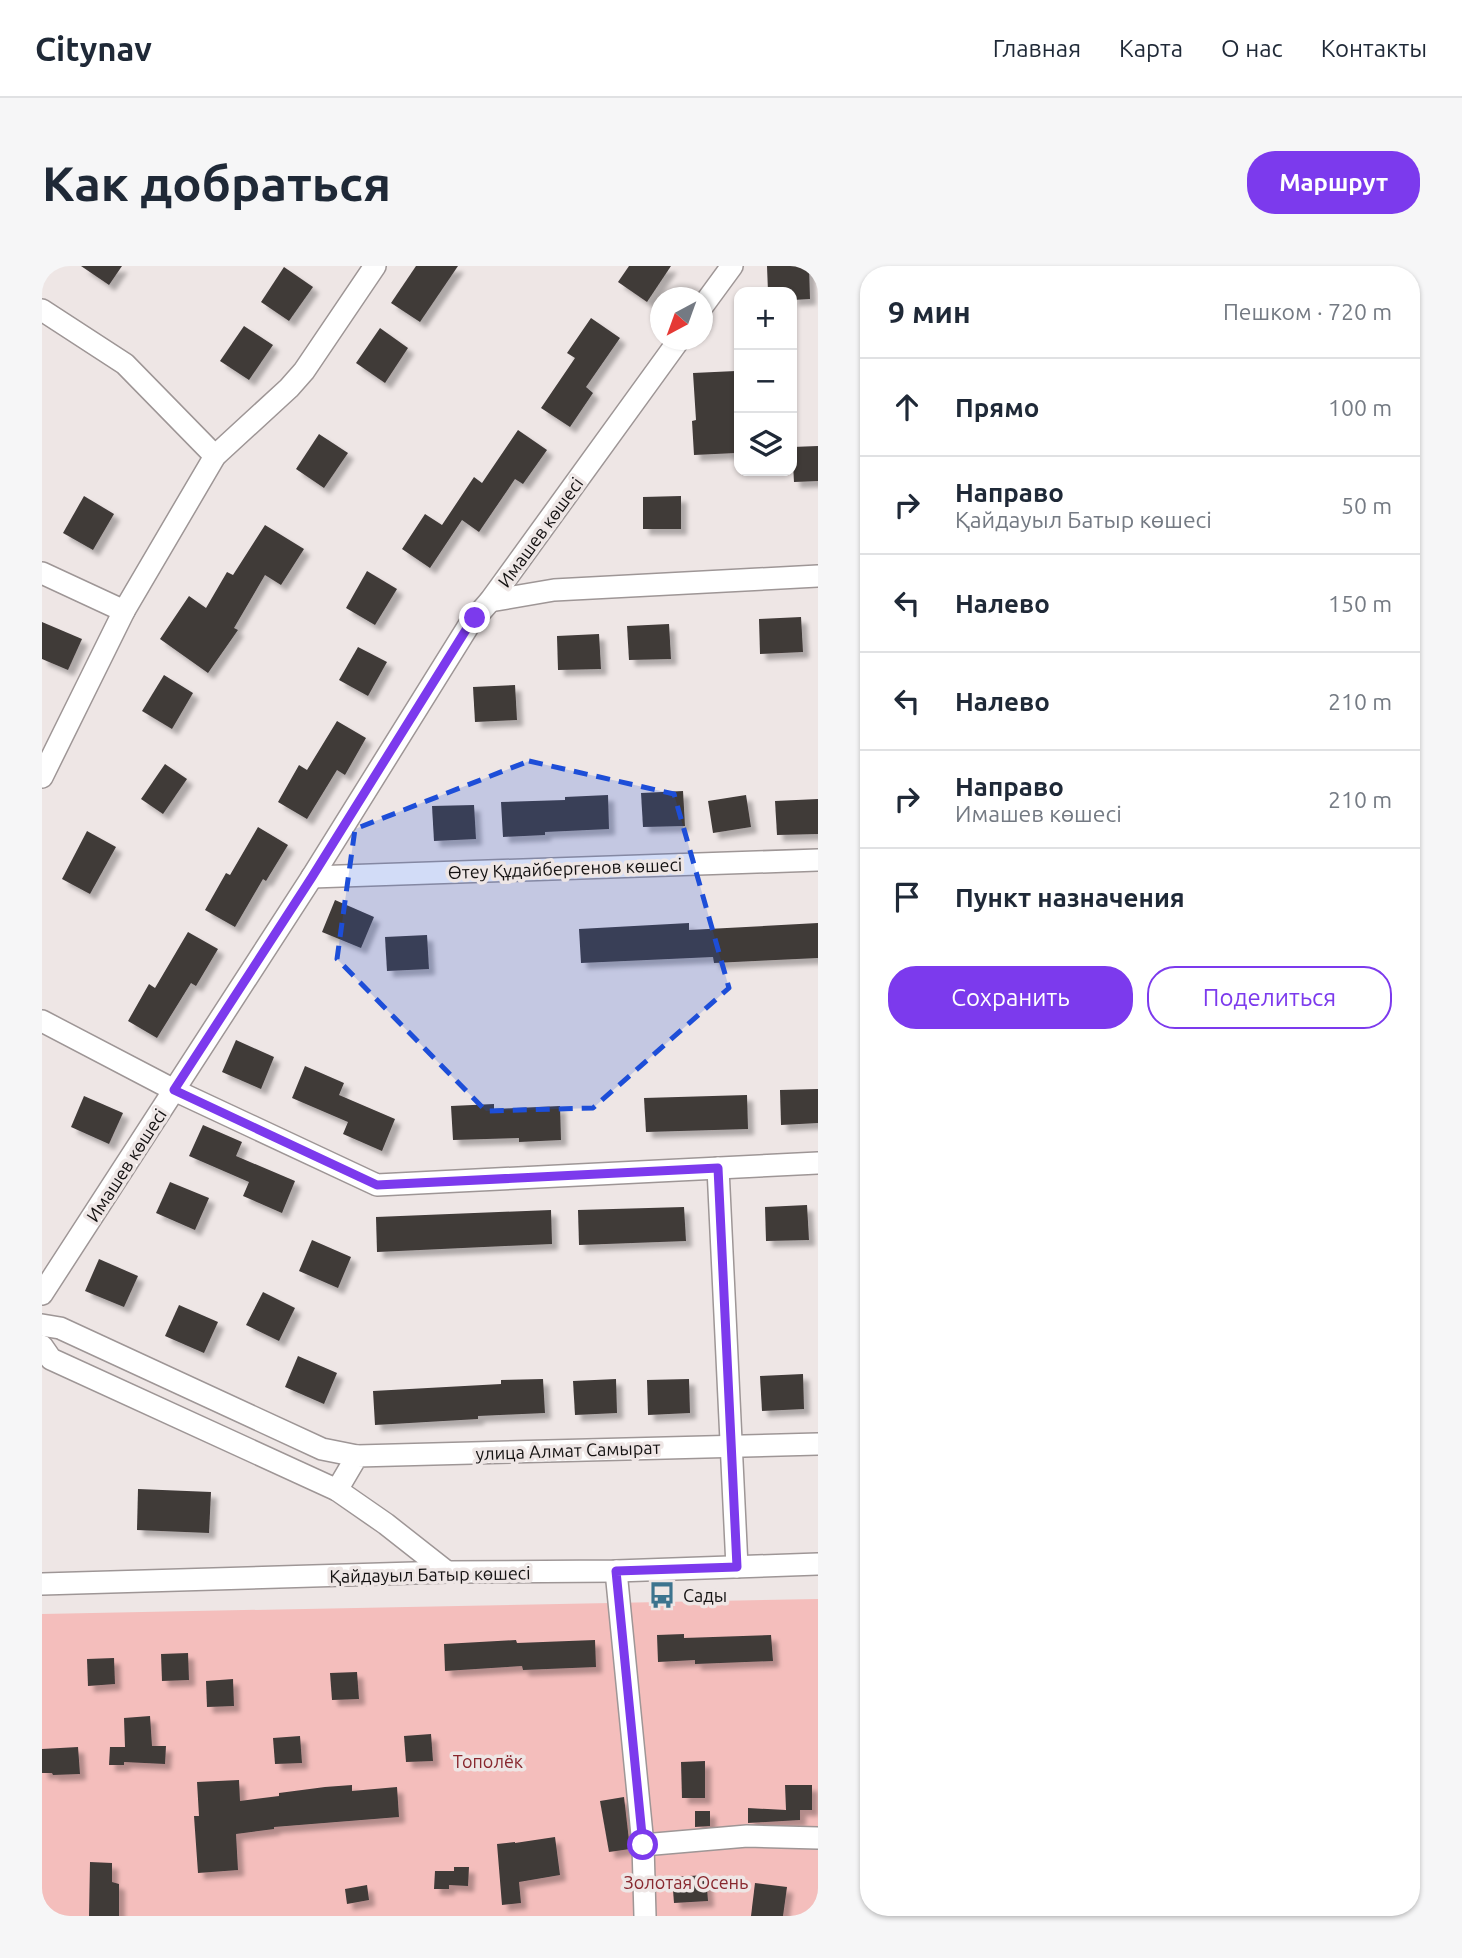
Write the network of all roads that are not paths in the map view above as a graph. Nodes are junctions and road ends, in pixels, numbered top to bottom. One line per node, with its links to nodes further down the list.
1 (375, 266): 6 (street)
2 (732, 266): 3 (street)
3 (713, 292)
4 (42, 310): 6 (street)
5 (672, 350): 9 (street, Имашев көшесі)
6 (215, 456): 10 (street)
7 (42, 573): 10 (street)
8 (818, 576): 9 (street)
9 (490, 601): 13 (street, Имашев көшесі)
10 (124, 611): 11 (street)
11 (42, 777)
12 (818, 860): 13 (street, Өтеу Құдайбергенов көшесі)
13 (312, 877): 15 (street, Имашев көшесі)
14 (42, 1021): 15 (street)
15 (174, 1090): 17 (street); 18 (street, Имашев көшесі)
16 (818, 1163): 17 (street)
17 (718, 1168): 22 (street)
18 (42, 1294)
19 (42, 1325): 23 (street, улица Алмат Самырат)
20 (42, 1346): 24 (street)
21 (818, 1444): 22 (street, улица Алмат Самырат)
22 (731, 1446): 23 (street, улица Алмат Самырат); 26 (street)
23 (357, 1456): 24 (street)
24 (337, 1490): 28 (street)
25 (818, 1564): 26 (street, Қайдауыл Батыр көшесі)
26 (737, 1567): 27 (street, Қайдауыл Батыр көшесі)
27 (616, 1571): 28 (street, Қайдауыл Батыр көшесі); 31 (street)
28 (447, 1572): 29 (street, Қайдауыл Батыр көшесі)
29 (42, 1584)
30 (818, 1838): 31 (street)
31 (643, 1845): 32 (street)
32 (645, 1916)

